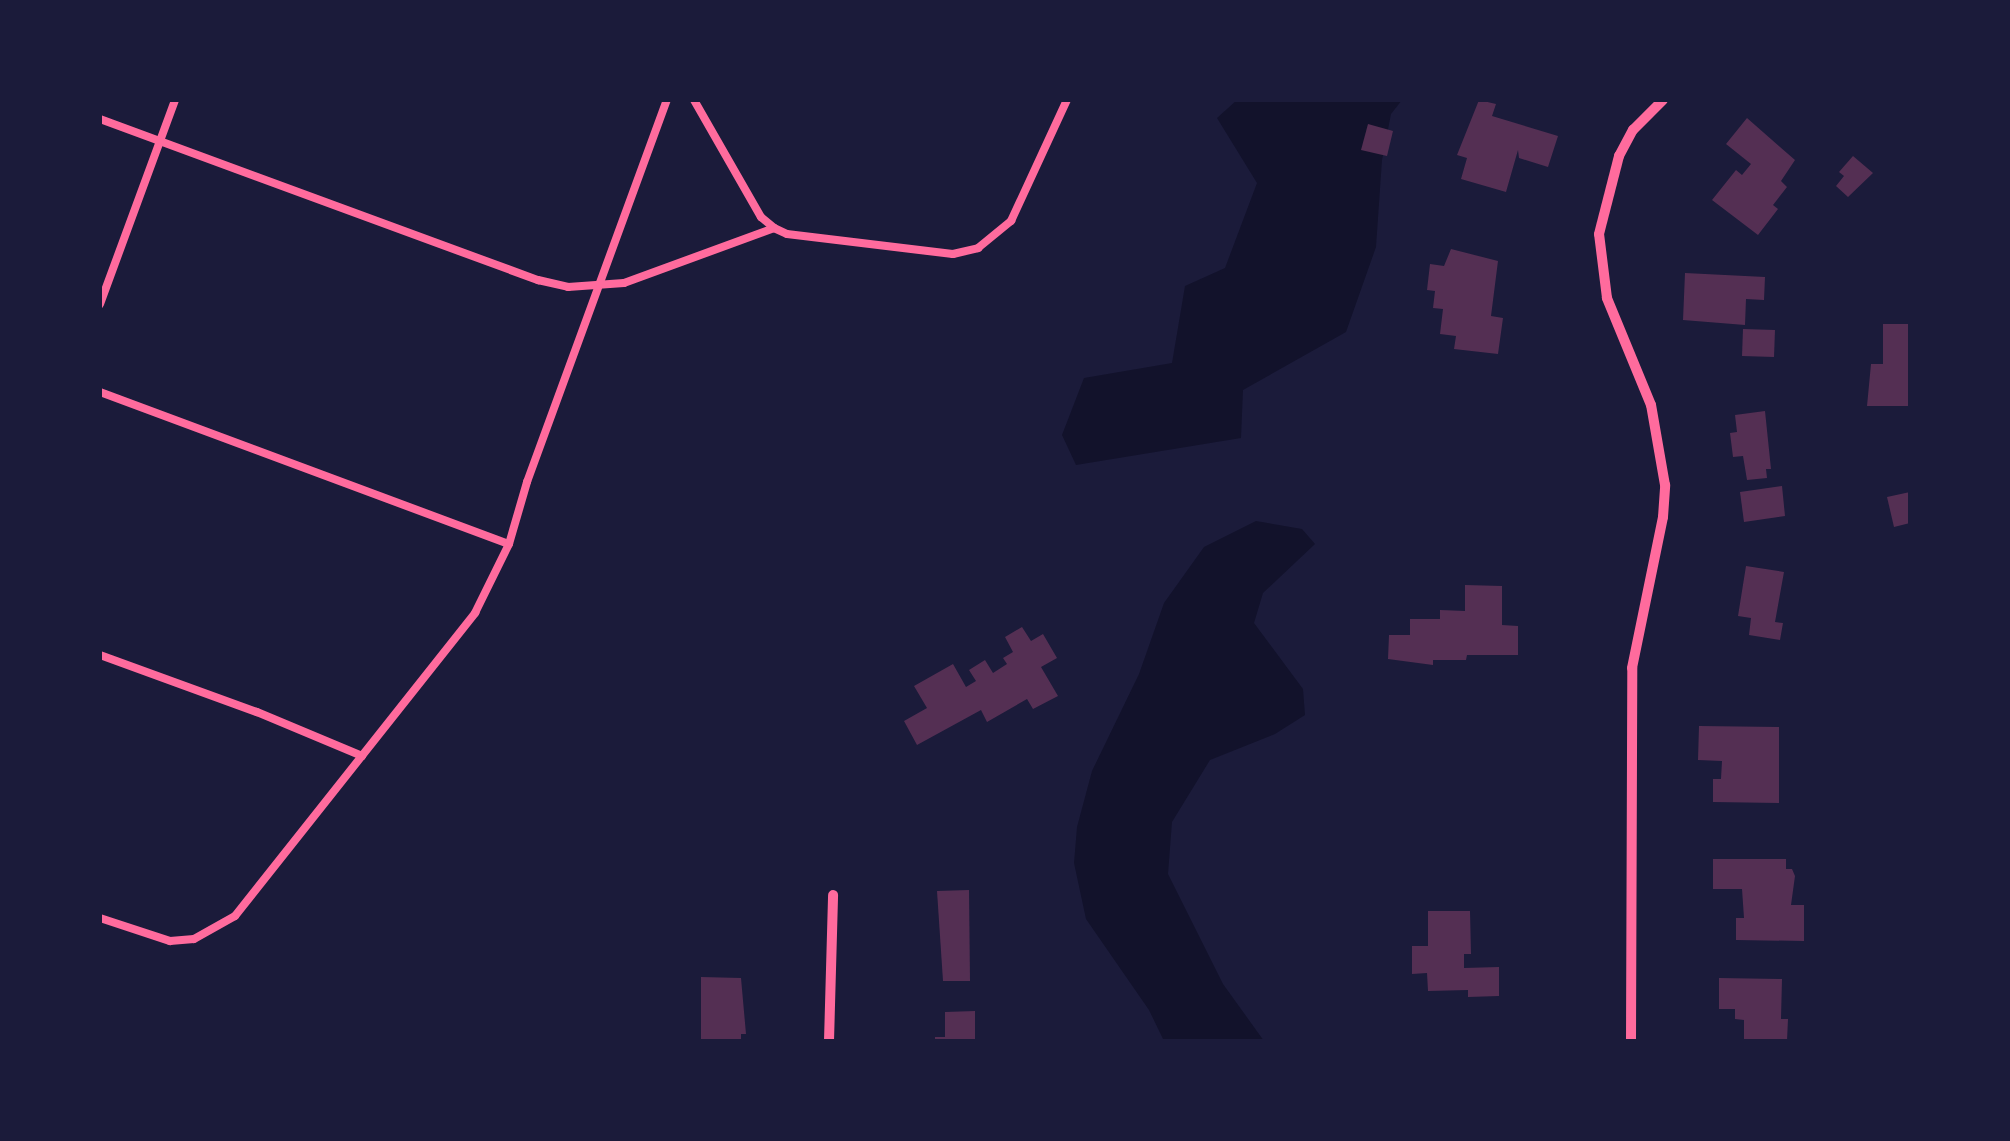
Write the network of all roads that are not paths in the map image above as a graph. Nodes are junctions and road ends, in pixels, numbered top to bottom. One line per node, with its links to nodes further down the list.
1 (175, 100): 7 (lane)
2 (667, 100): 9 (lane)
3 (694, 100): 8 (lane)
4 (1067, 100): 8 (lane)
5 (1663, 100): 18 (street)
6 (100, 120): 7 (lane)
7 (159, 140): 9 (lane); 10 (lane)
8 (774, 228): 9 (lane)
9 (597, 288): 12 (lane)
10 (100, 304)
11 (100, 392): 12 (lane)
12 (509, 544): 14 (lane)
13 (100, 655): 14 (lane)
14 (362, 756): 16 (lane)
15 (833, 895): 17 (street)
16 (100, 918)
17 (829, 1041)
18 (1631, 1041)

